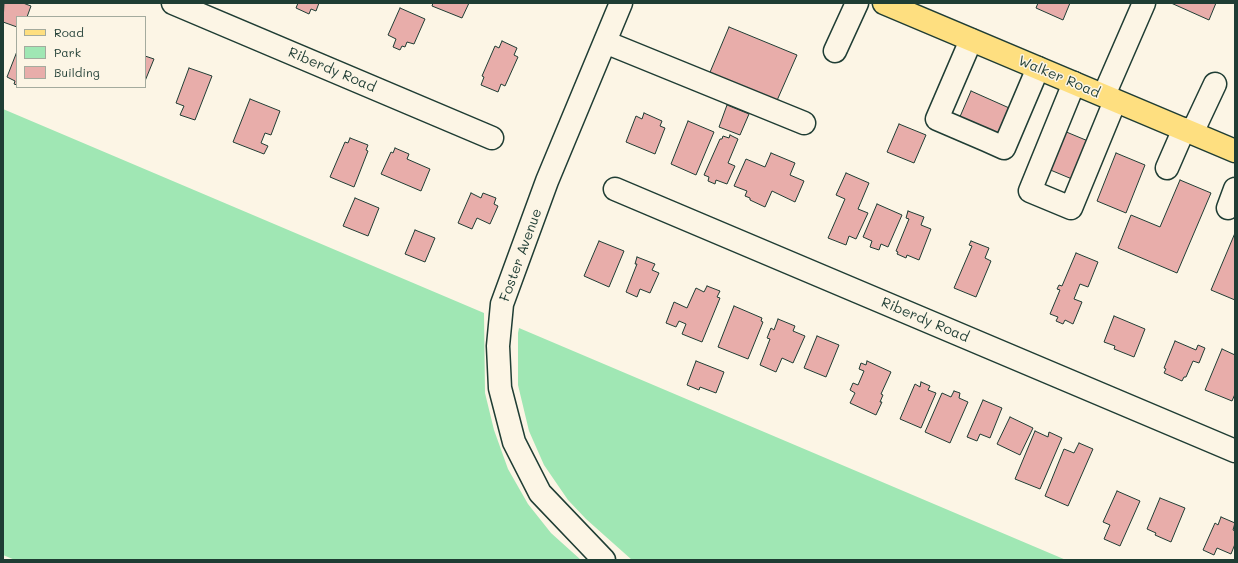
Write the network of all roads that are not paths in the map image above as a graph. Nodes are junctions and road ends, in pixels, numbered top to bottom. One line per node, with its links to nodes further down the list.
1 (173, 3): 15 (street, Riberdy Road)
2 (620, 3): 7 (street, Foster Avenue)
3 (857, 3): 8 (street)
4 (884, 3): 6 (main road, Walker Road)
5 (1144, 3): 12 (street)
6 (971, 40): 9 (main road, Walker Road); 9 (street)
7 (605, 42): 13 (street); 20 (street, Foster Avenue)
8 (835, 51)
9 (1038, 68): 10 (main road, Walker Road)
10 (1074, 83): 12 (main road, Walker Road); 12 (street)
11 (1214, 84): 14 (street)
12 (1109, 98): 14 (main road, Walker Road)
13 (804, 123)
14 (1188, 131): 16 (main road, Walker Road); 17 (street)
15 (492, 138)
16 (1235, 151)
17 (1167, 168)
18 (615, 189): 19 (street, Riberdy Road)
19 (1235, 451)
20 (604, 560)

